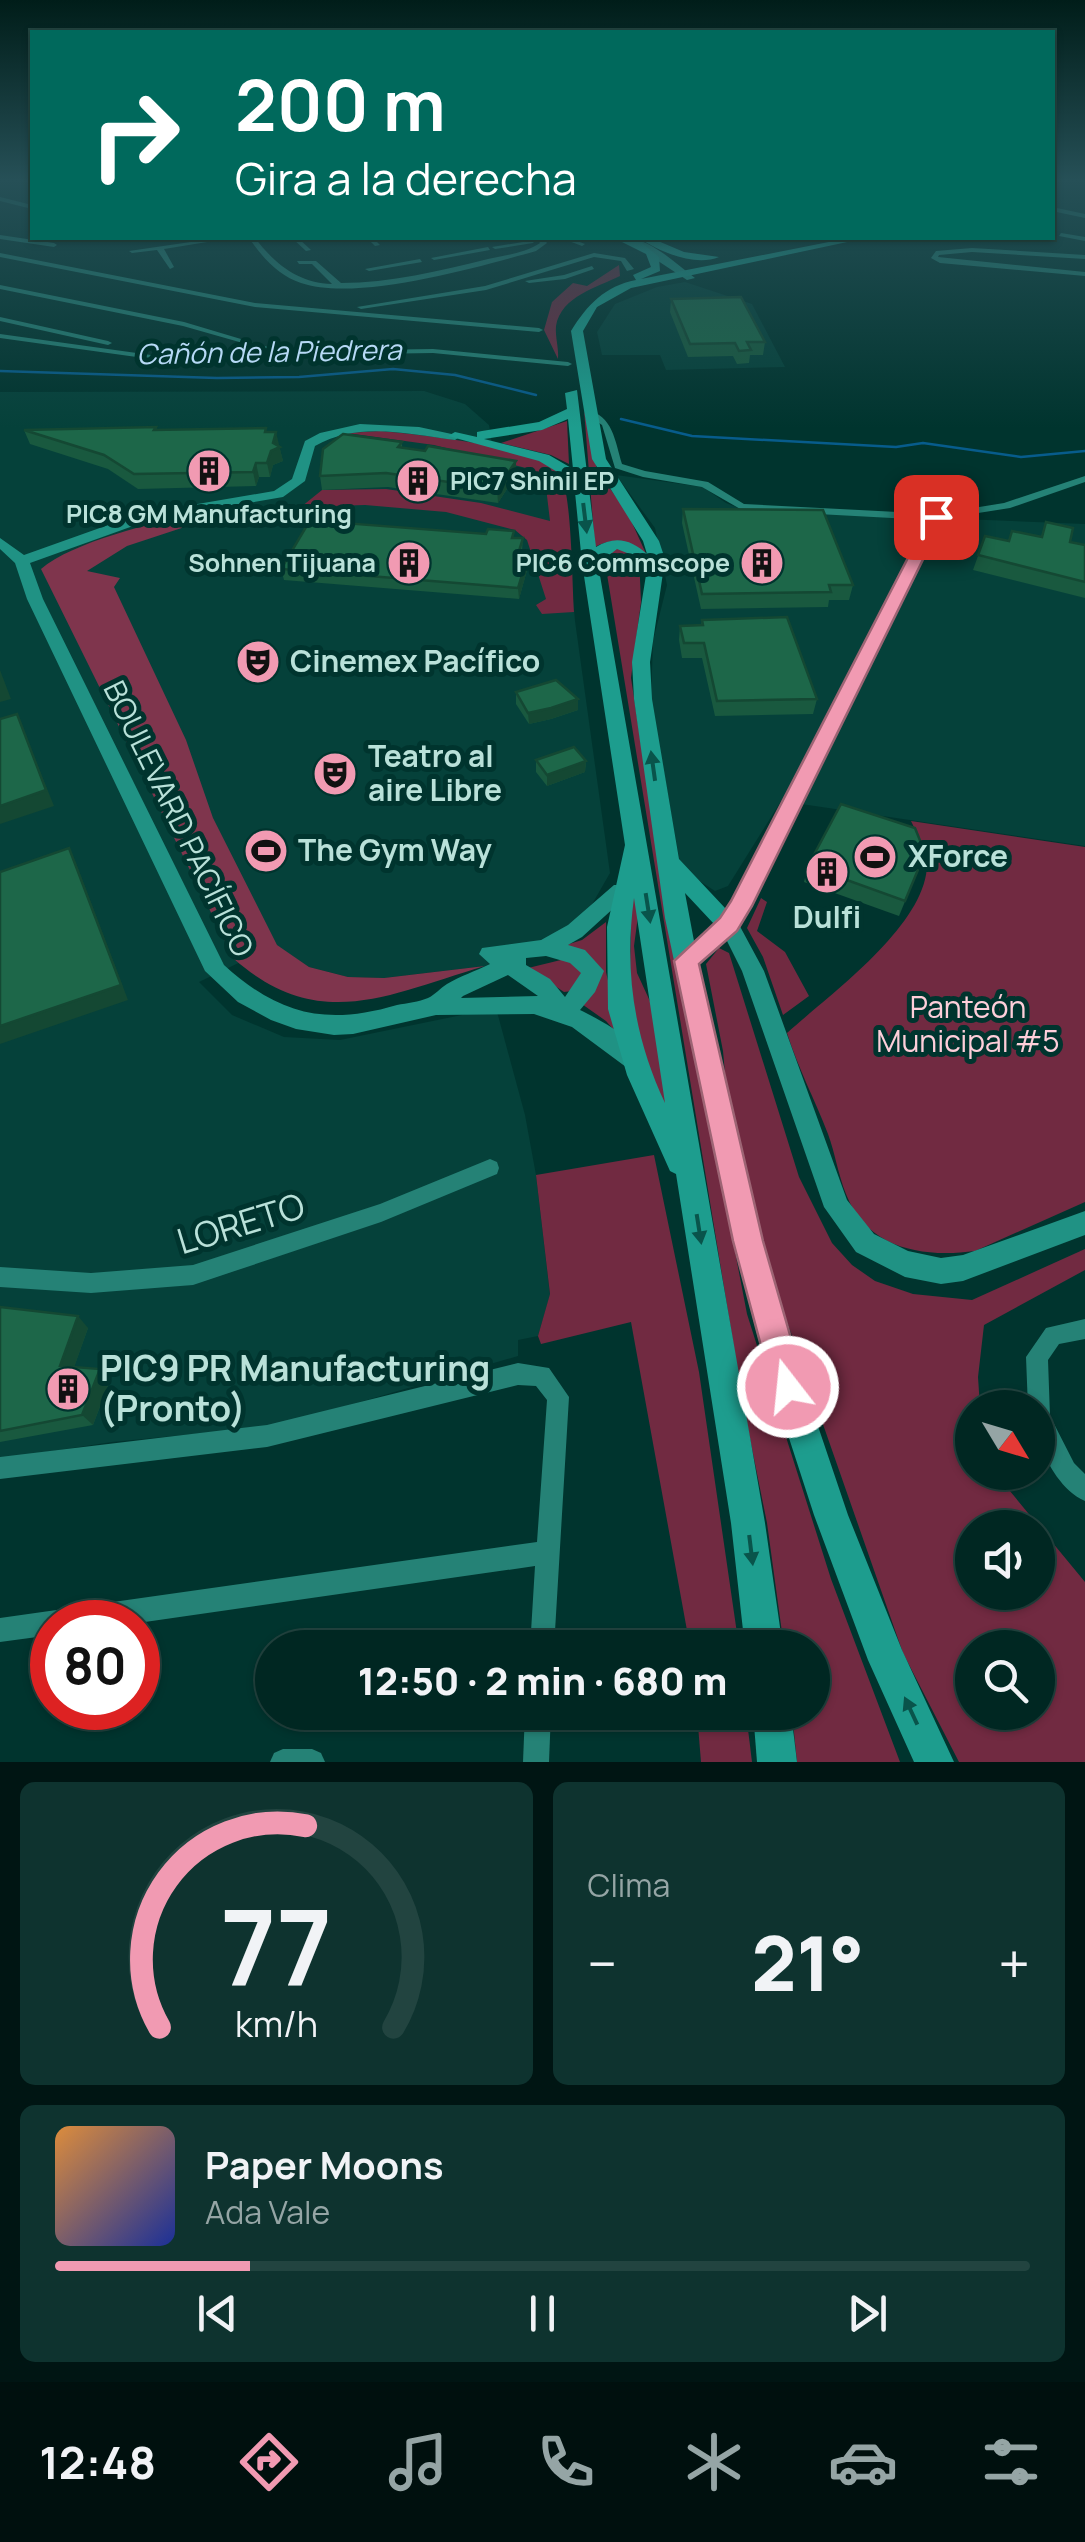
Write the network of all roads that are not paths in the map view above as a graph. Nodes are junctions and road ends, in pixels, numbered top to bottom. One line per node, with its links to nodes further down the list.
1 (42, 263): 22 (street)
2 (87, 263): 22 (street)
3 (168, 263): 17 (street)
4 (279, 263): 28 (street)
5 (315, 263): 28 (street)
6 (405, 263): 16 (street)
7 (476, 263): 23 (street)
8 (568, 263): 20 (street)
9 (628, 263): 24 (street)
10 (656, 263): 24 (highway)
11 (667, 263): 25 (main road)
12 (707, 263): 24 (highway)
13 (729, 263): 37 (highway)
14 (741, 263): 25 (highway)
15 (965, 263): 21 (street)
16 (393, 265): 19 (street); 23 (street)
17 (170, 267)
18 (592, 268): 26 (street)
19 (369, 269)
20 (546, 269): 26 (street); 27 (street)
21 (1085, 274)
22 (115, 276): 33 (street)
23 (407, 276): 28 (street)
24 (632, 276): 41 (highway)
25 (690, 276): 37 (highway)
26 (565, 277): 27 (street); 32 (street)
27 (520, 279): 30 (street); 31 (street)
28 (336, 283)
29 (2, 289): 39 (street)
30 (478, 289): 33 (street); 35 (street)
31 (513, 290)
32 (549, 292)
33 (337, 311): 35 (street)
34 (0, 318): 40 (street)
35 (465, 322): 36 (street)
36 (539, 330)
37 (577, 331): 42 (highway)
38 (0, 336): 40 (street)
39 (318, 354): 40 (street); 41 (street)
40 (177, 357)
41 (568, 364): 42 (highway)
42 (582, 412): 43 (highway); 45 (highway); 46 (street); 50 (highway)
43 (455, 436): 45 (highway); 48 (main road)
44 (1085, 478): 46 (street)
45 (581, 480): 49 (highway, one-way to 49)
46 (936, 517): 54 (street)
47 (0, 542): 48 (main road, BOULEVARD PACÍFICO)
48 (22, 561): 58 (main road, BOULEVARD PACÍFICO)
49 (590, 563): 50 (highway); 51 (highway)
50 (656, 577): 52 (highway, one-way to 50)
51 (637, 841): 53 (highway); 62 (highway, one-way to 62)
52 (668, 862): 54 (highway); 56 (highway)
53 (621, 890): 55 (main road); 60 (highway)
54 (729, 924): 56 (highway); 63 (main road)
55 (546, 948): 57 (main road); 59 (main road)
56 (686, 961): 81 (highway, one-way to 56)
57 (511, 964): 58 (main road, BOULEVARD PACÍFICO); 59 (main road)
58 (435, 1006): 59 (main road, BOULEVARD PACÍFICO)
59 (564, 1012): 60 (main road, BOULEVARD PACÍFICO)
60 (634, 1060): 62 (highway)
61 (490, 1168): 64 (street, LORETO)
62 (692, 1187): 74 (highway, one-way to 74)
63 (1085, 1223)
64 (0, 1276)
65 (1085, 1329): 67 (street)
66 (0, 1468): 69 (street)
67 (1076, 1468): 68 (street)
68 (1085, 1490)
69 (546, 1553): 70 (street); 73 (street)
70 (160, 1608)
71 (30, 1626): 72 (street)
72 (0, 1630)
73 (543, 1630)
74 (762, 1630)
75 (537, 1730): 79 (street)
76 (774, 1730): 80 (highway)
77 (284, 1762): 78 (street)
78 (312, 1762)
79 (536, 1762)
80 (777, 1762)
81 (934, 1762)

